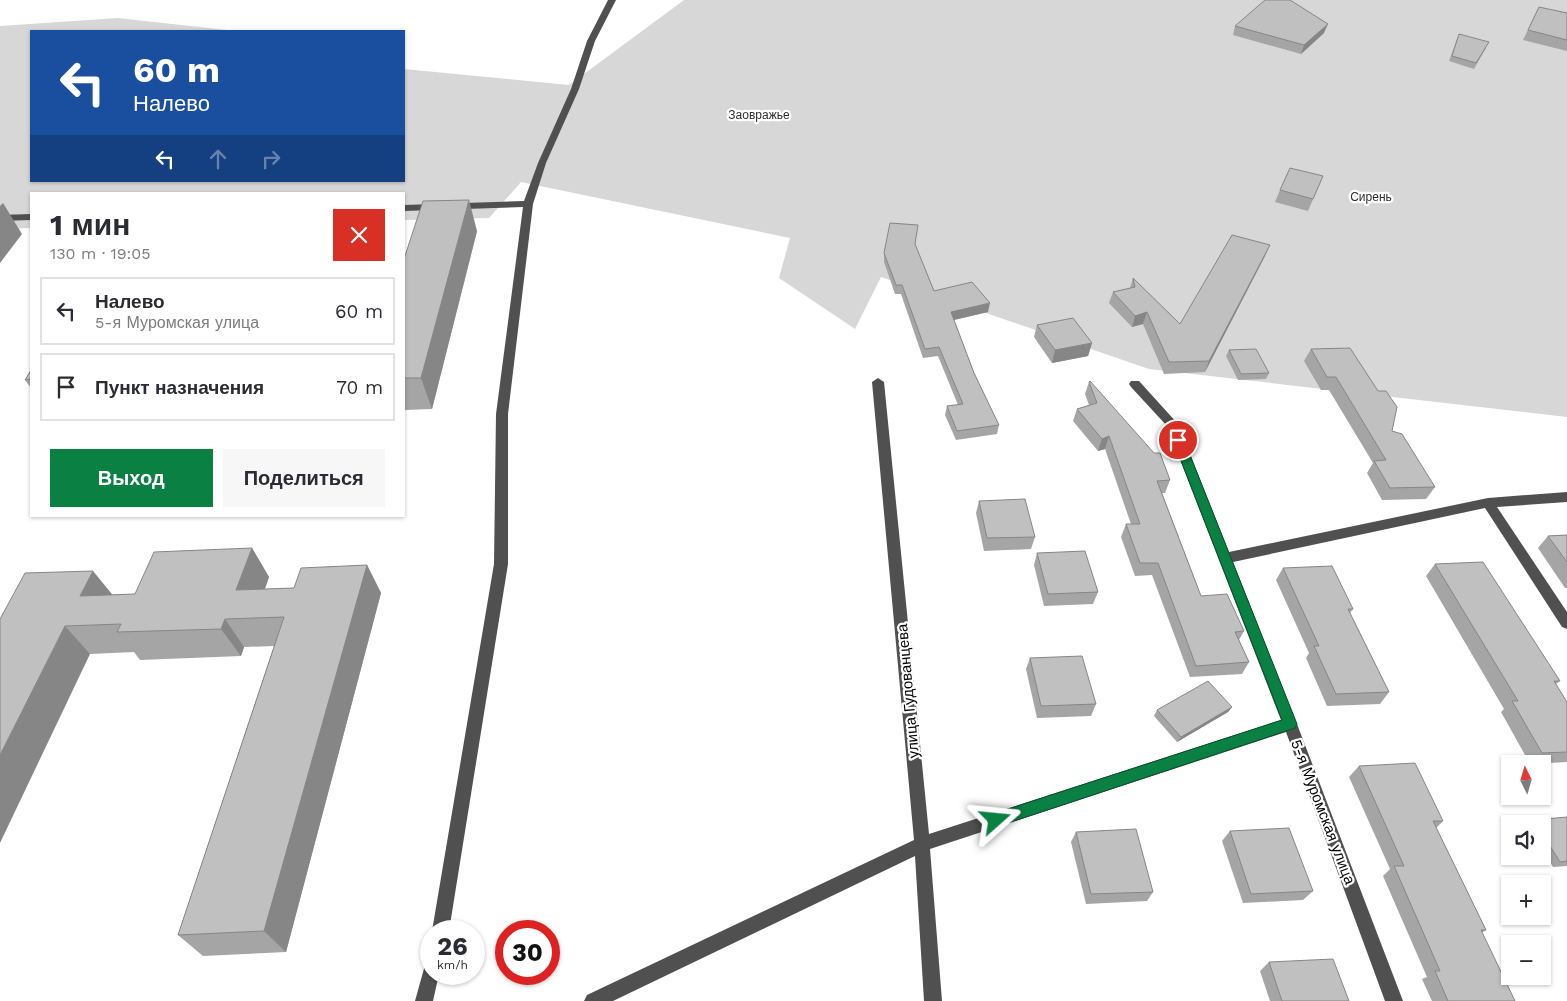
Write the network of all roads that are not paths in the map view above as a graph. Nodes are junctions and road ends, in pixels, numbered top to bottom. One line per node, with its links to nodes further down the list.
1 (612, 0): 2 (street)
2 (528, 204): 3 (street); 14 (street)
3 (405, 208)
4 (30, 217): 5 (street)
5 (0, 218)
6 (878, 382): 13 (street, улица Гудованцева)
7 (1135, 384): 10 (street, 5-я Муромская улица)
8 (1567, 497): 9 (street)
9 (1488, 503): 10 (street); 11 (street)
10 (1224, 558): 12 (street, 5-я Муромская улица)
11 (1567, 623)
12 (1290, 724): 13 (street); 19 (street, 5-я Муромская улица)
13 (922, 844): 17 (street); 18 (street, улица Гудованцева)
14 (442, 920)
15 (428, 985): 16 (street)
16 (424, 1001)
17 (593, 1001)
18 (933, 1001)
19 (1394, 1001)

